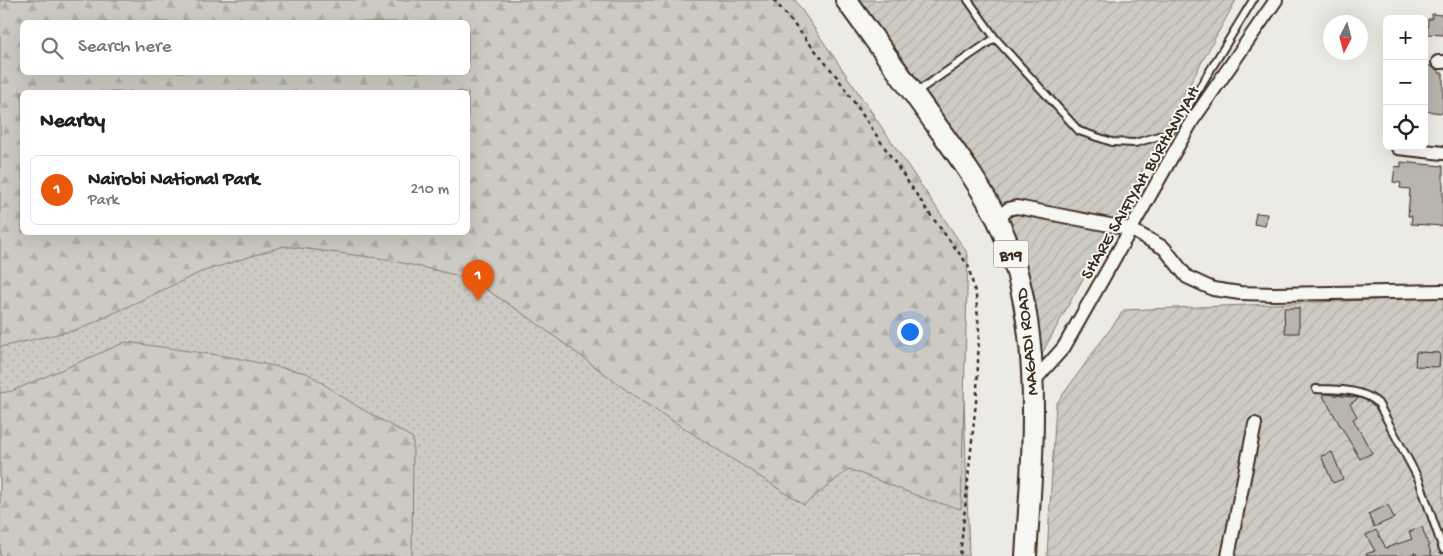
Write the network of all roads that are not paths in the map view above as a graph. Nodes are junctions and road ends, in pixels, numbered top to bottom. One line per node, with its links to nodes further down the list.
1 (846, 0): 6 (highway, MAGADI ROAD / B19)
2 (968, 0): 5 (lane)
3 (1253, 0): 5 (lane)
4 (1276, 0): 10 (street, SHARE SAIFIYAH BURHANIYAH)
5 (995, 38): 6 (lane)
6 (914, 94): 9 (highway, MAGADI ROAD / B19)
7 (1416, 150): 8 (street)
8 (1443, 153)
9 (998, 220): 10 (street); 12 (highway, MAGADI ROAD / B19)
10 (1130, 229): 11 (street); 12 (street, SHARE SAIFIYAH BURHANIYAH)
11 (1443, 291)
12 (1033, 382): 16 (highway, MAGADI ROAD / B19)
13 (1316, 388): 15 (lane)
14 (1255, 424): 17 (street)
15 (1443, 549)
16 (1026, 556)
17 (1228, 556)

